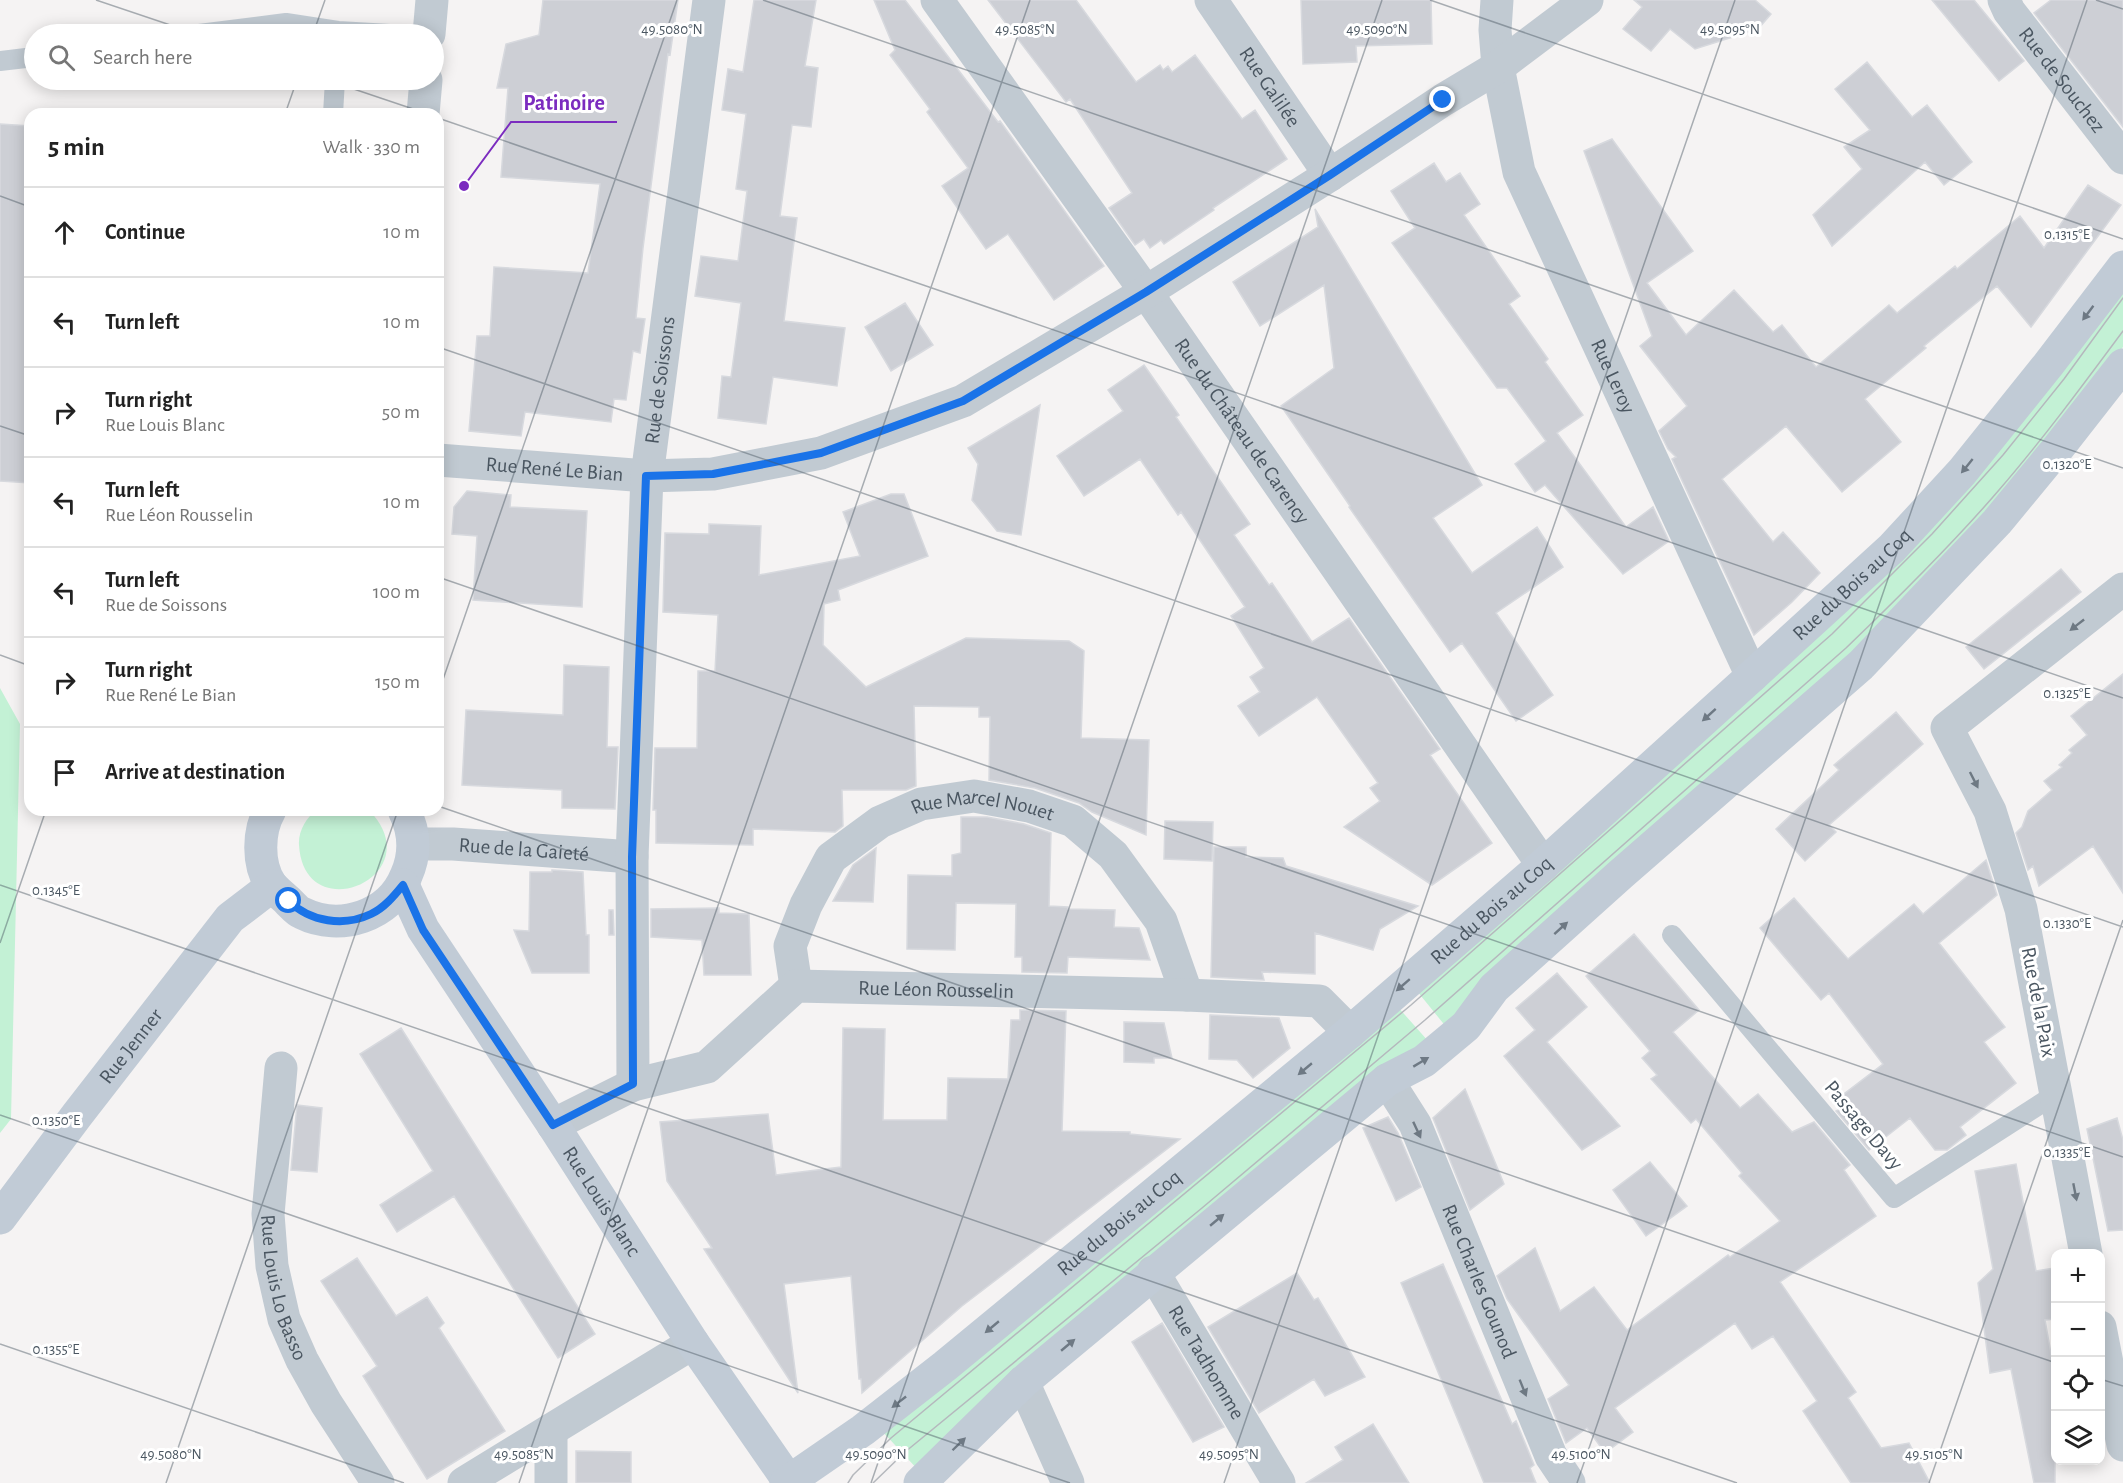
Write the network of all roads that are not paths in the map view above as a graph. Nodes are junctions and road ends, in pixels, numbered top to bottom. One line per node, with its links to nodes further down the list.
1 (432, 0): 8 (street)
2 (708, 0): 22 (street, Rue de Soissons)
3 (937, 0): 19 (street, Rue du Château de Carency)
4 (1211, 0): 17 (street, Rue Galilée)
5 (1497, 0): 11 (street, Rue Leroy)
6 (1587, 0): 11 (street, Rue René Le Bian)
7 (2004, 0): 16 (street, Rue de Souchez)
8 (430, 24)
9 (24, 58): 10 (lane)
10 (0, 61)
11 (1498, 67): 17 (street, Rue René Le Bian); 24 (street, Rue Leroy)
12 (334, 90): 14 (lane)
13 (425, 90): 15 (street)
14 (333, 108)
15 (424, 108)
16 (2123, 158)
17 (1330, 175): 19 (street, Rue René Le Bian)
18 (2123, 267): 24 (main road, Rue du Bois au Coq, one-way to 24)
19 (1146, 292): 22 (street, Rue René Le Bian); 29 (street, Rue du Château de Carency)
20 (2123, 365): 37 (main road, one-way to 20)
21 (444, 460): 22 (street, Rue René Le Bian)
22 (646, 476): 28 (street, Rue de Soissons)
23 (2123, 589): 39 (street, Rue de la Paix, one-way to 39)
24 (1752, 676): 29 (main road, Rue du Bois au Coq, one-way to 29)
25 (268, 816): 31 (main road)
26 (407, 816): 27 (main road)
27 (414, 844): 28 (street, Rue de la Gaieté); 30 (main road)
28 (632, 857): 38 (street, Rue de Soissons)
29 (1543, 865): 35 (main road, Rue du Bois au Coq, one-way to 35)
30 (403, 885): 31 (main road); 40 (main road, Rue Louis Blanc)
31 (272, 886): 41 (main road, Rue Jenner)
32 (1672, 935): 39 (lane, Passage Davy)
33 (796, 986): 34 (street, Rue Léon Rousselin); 34 (street, Rue Marcel Nouet); 38 (street)
34 (1187, 995): 35 (street, Rue Léon Rousselin)
35 (1350, 1032): 49 (main road, Rue du Bois au Coq, one-way to 49)
36 (281, 1068): 50 (street, Rue Louis Lo Basso)
37 (1387, 1080): 43 (main road, one-way to 37); 56 (street, Rue Charles Gounod, one-way to 56)
38 (633, 1084): 40 (street)
39 (2056, 1094): 42 (street, Rue de la Paix, one-way to 42)
40 (553, 1125): 44 (main road, Rue Louis Blanc)
41 (0, 1218)
42 (2085, 1249)
43 (1153, 1272): 46 (main road, one-way to 43); 55 (street, Rue Tadhomme)
44 (693, 1343): 47 (street); 49 (main road, Rue Louis Blanc)
45 (2105, 1353): 48 (street)
46 (1023, 1382): 53 (main road, one-way to 46); 54 (street)
47 (550, 1430): 51 (street); 52 (street)
48 (2123, 1445)
49 (789, 1482)
50 (378, 1483)
51 (464, 1483)
52 (551, 1483)
53 (920, 1483)
54 (1068, 1483)
55 (1279, 1483)
56 (1569, 1483)

